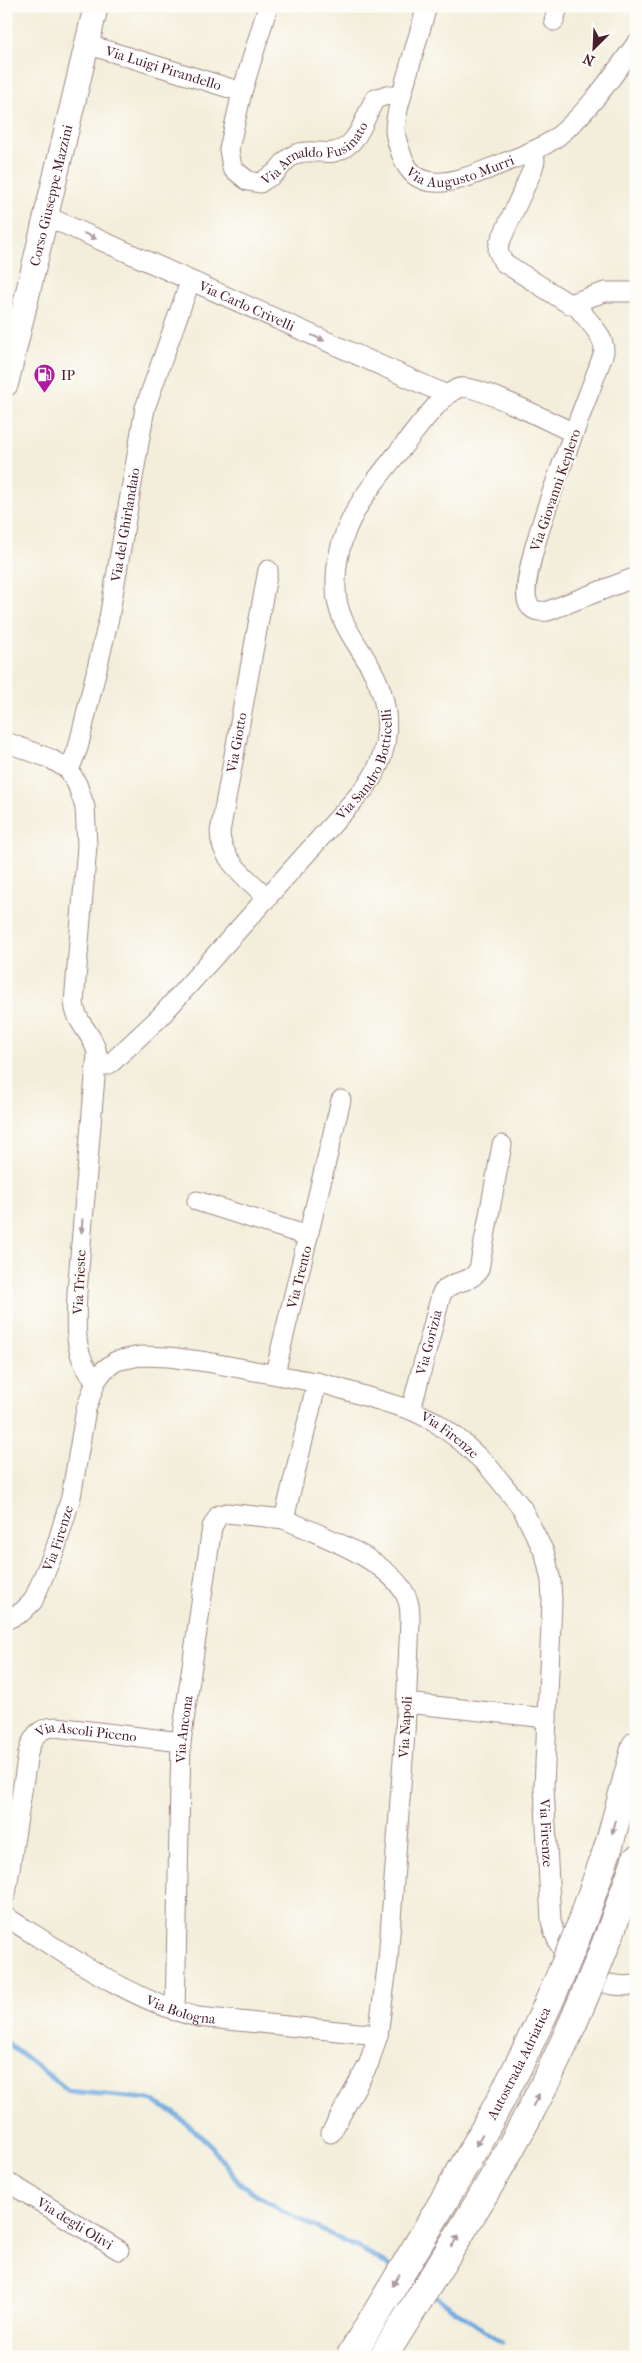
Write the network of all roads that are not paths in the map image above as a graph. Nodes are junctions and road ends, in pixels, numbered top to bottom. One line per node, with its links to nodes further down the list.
1 (96, 6): 4 (main road, Corso Giuseppe Mazzini)
2 (268, 6): 6 (street, Via Arnaldo Fusinato)
3 (427, 6): 7 (street, Via Augusto Murri)
4 (86, 44): 6 (street, Via Luigi Pirandello); 9 (main road, Corso Giuseppe Mazzini)
5 (636, 44): 8 (street, Via Augusto Murri)
6 (242, 92): 7 (street, Via Arnaldo Fusinato)
7 (401, 98): 8 (street, Via Augusto Murri)
8 (534, 151): 12 (street)
9 (46, 216): 10 (street, Via Carlo Crivelli, one-way to 10); 13 (main road, Corso Giuseppe Mazzini)
10 (190, 282): 14 (street, Via Carlo Crivelli, one-way to 14); 19 (street, Via del Ghirlandaio)
11 (636, 292): 12 (street)
12 (575, 303): 15 (street, Via Giovanni Keplero)
13 (6, 384)
14 (447, 395): 15 (street); 20 (street, Via Sandro Botticelli)
15 (574, 433): 17 (street, Via Giovanni Keplero)
16 (268, 570): 20 (street, Via Giotto)
17 (636, 577)
18 (6, 742): 19 (street)
19 (69, 770): 21 (street)
20 (268, 898): 21 (street, Via Sandro Botticelli)
21 (96, 1065): 27 (street, Via Trieste, one-way to 27)
22 (341, 1100): 25 (street)
23 (502, 1144): 29 (street, Via Gorizia)
24 (197, 1201): 25 (street, Via Trento)
25 (308, 1236): 26 (street, Via Trento)
26 (275, 1373): 27 (street, Via Firenze); 28 (street, Via Firenze)
27 (96, 1381): 31 (street, Via Firenze)
28 (316, 1382): 29 (street, Via Firenze); 30 (street)
29 (410, 1410): 33 (street, Via Firenze)
30 (284, 1520): 32 (street, Via Napoli); 34 (street, Via Ancona)
31 (6, 1620)
32 (406, 1702): 33 (street); 41 (street, Via Napoli)
33 (547, 1718): 39 (street, Via Firenze)
34 (181, 1742): 37 (street, Via Ascoli Piceno); 40 (street, Via Ancona)
35 (636, 1746): 45 (highway, Autostrada Adriatica, one-way to 45, bridge)
36 (636, 1860): 46 (highway, one-way to 36, bridge)
37 (6, 1894)
38 (6, 1918): 40 (street, Via Bologna)
39 (636, 1985)
40 (175, 2011): 41 (street, Via Bologna)
41 (378, 2035): 42 (street, Via Napoli)
42 (331, 2133)
43 (6, 2181): 44 (street, Via degli Olivi)
44 (118, 2250)
45 (350, 2357)
46 (383, 2357)

